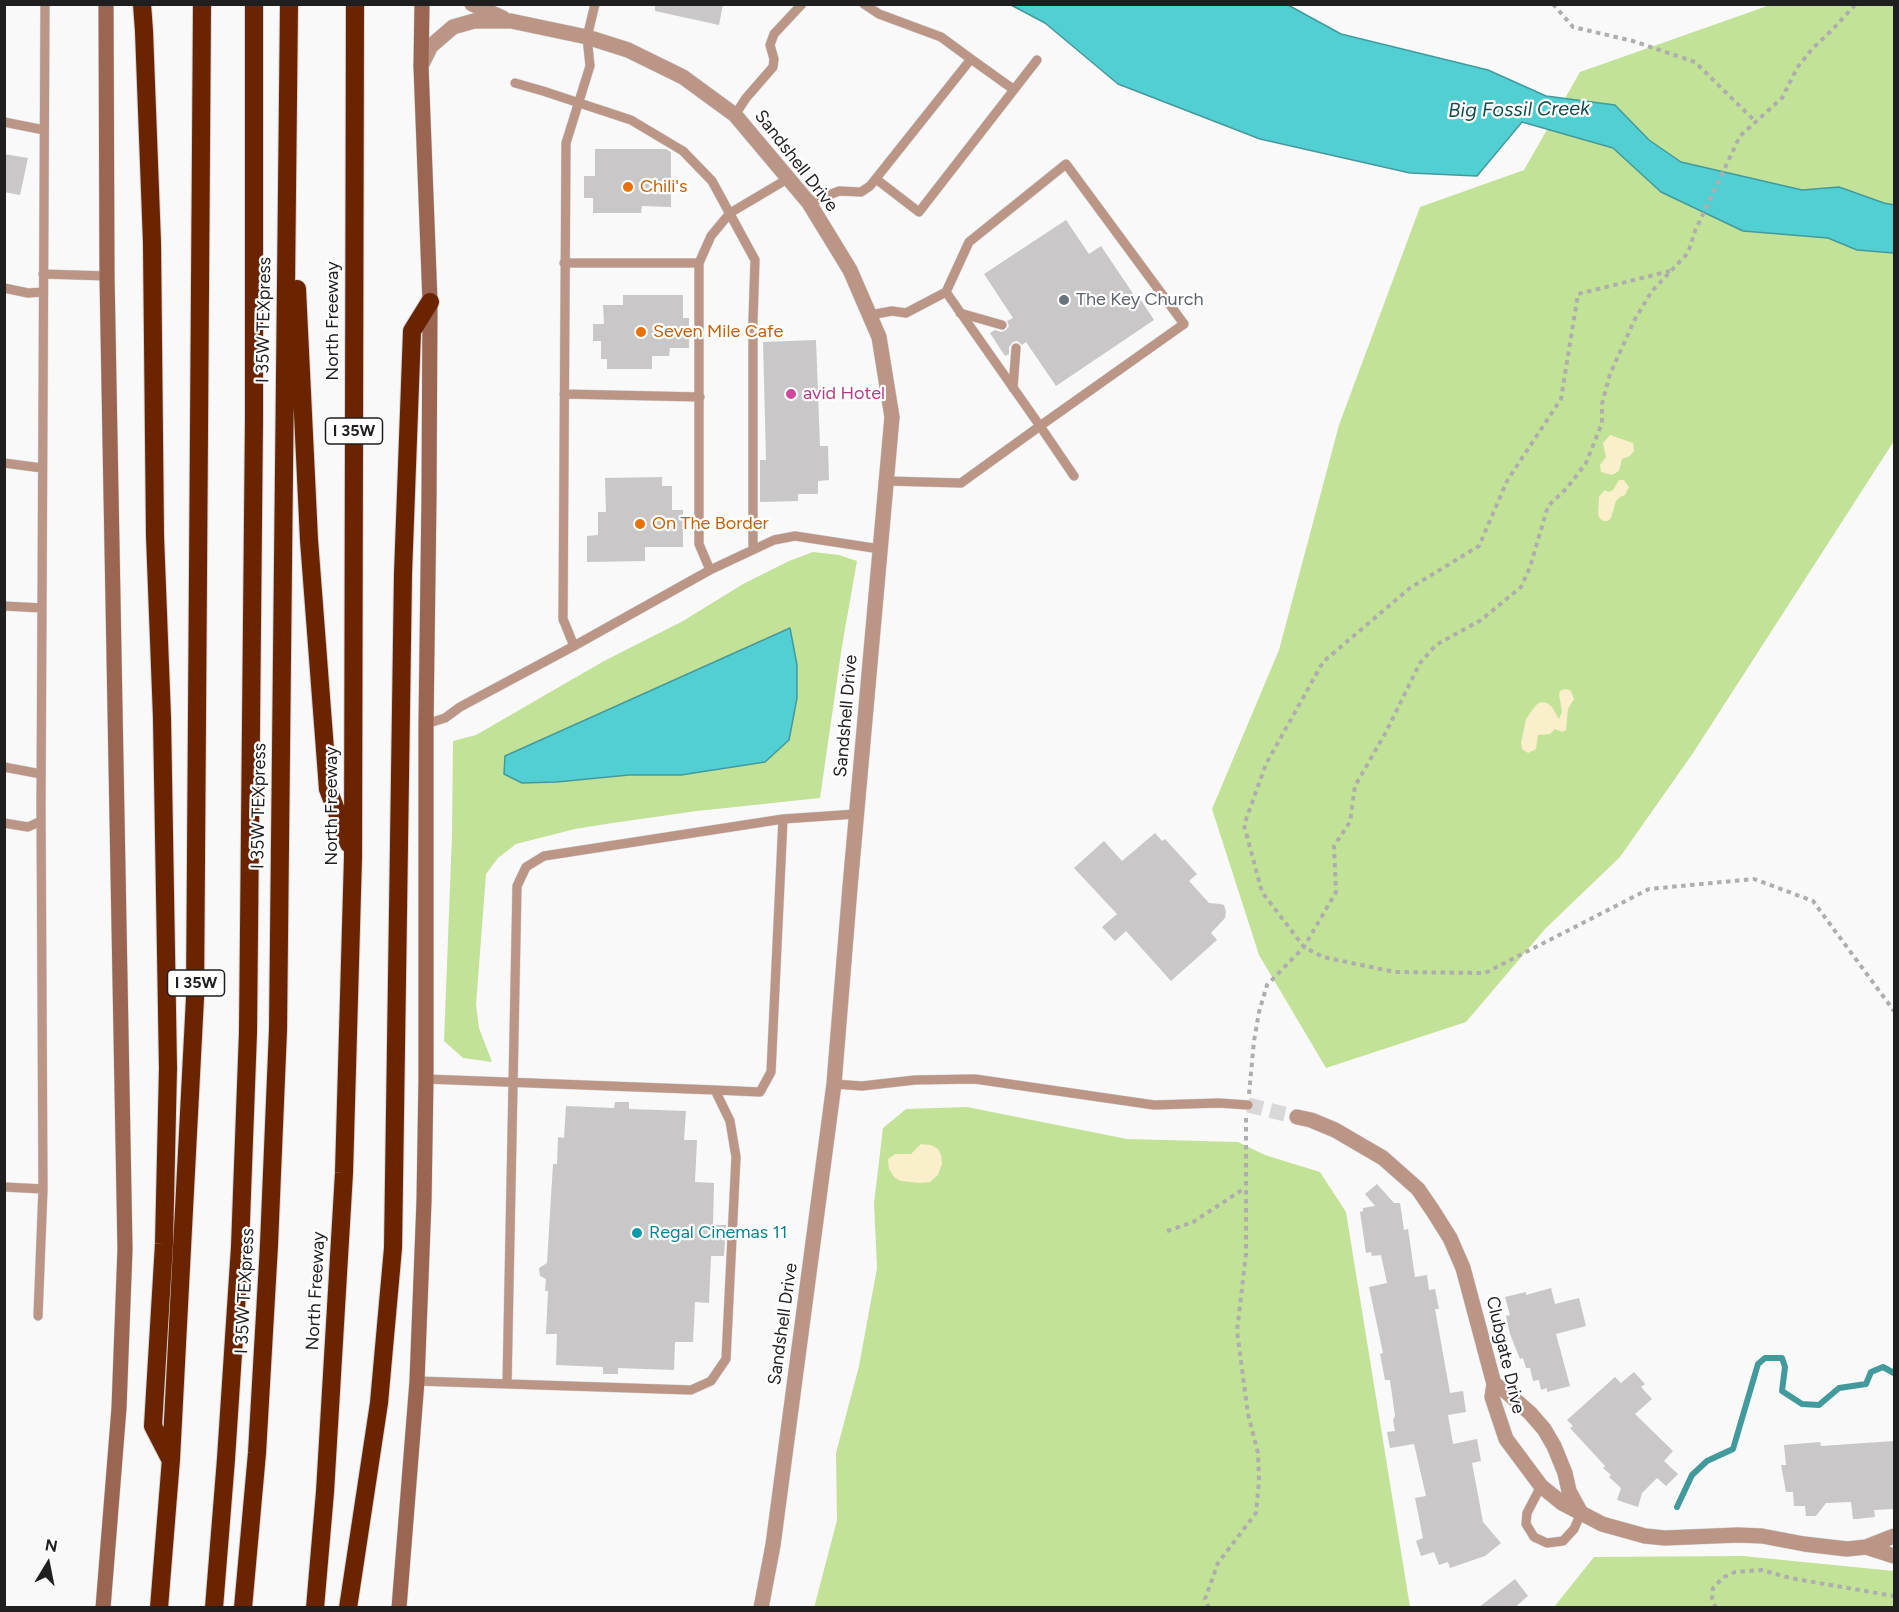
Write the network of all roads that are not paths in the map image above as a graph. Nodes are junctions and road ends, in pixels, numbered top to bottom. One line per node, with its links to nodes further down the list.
1 (45, 4): 24 (lane)
2 (106, 4): 32 (main road)
3 (142, 4): 75 (highway)
4 (202, 4): 75 (highway, I 35W)
5 (254, 4): 83 (highway, I 35W TEXpress)
6 (289, 4): 21 (highway, I 35W TEXpress)
7 (355, 4): 62 (highway, North Freeway / I 35W)
8 (422, 4): 17 (main road)
9 (472, 4): 13 (street, Sandshell Drive)
10 (596, 4): 14 (lane)
11 (802, 4): 22 (lane)
12 (864, 4): 15 (lane)
13 (511, 21): 14 (street, Sandshell Drive); 17 (street, Sandshell Drive)
14 (587, 37): 20 (lane); 22 (street, Sandshell Drive)
15 (972, 59): 19 (lane); 26 (lane)
16 (1036, 60): 19 (lane)
17 (421, 66): 36 (main road)
18 (515, 83): 20 (lane)
19 (1013, 89): 26 (lane)
20 (578, 103): 28 (lane); 29 (lane)
21 (289, 106): 62 (highway); 84 (highway, I 35W TEXpress)
22 (735, 115): 25 (street, Sandshell Drive)
23 (4, 122): 24 (lane)
24 (44, 130): 31 (lane)
25 (789, 178): 27 (street, Sandshell Drive); 28 (lane)
26 (876, 179): 27 (lane)
27 (809, 203): 38 (street, Sandshell Drive)
28 (730, 213): 30 (lane); 49 (lane)
29 (564, 263): 30 (lane); 42 (lane)
30 (699, 263): 43 (lane)
31 (43, 274): 32 (lane); 34 (lane)
32 (107, 276): 81 (main road)
33 (4, 288): 34 (lane)
34 (43, 292): 46 (lane)
35 (946, 292): 37 (lane); 38 (lane); 44 (lane)
36 (430, 302): 55 (main road); 86 (highway)
37 (960, 313): 39 (lane); 41 (lane)
38 (870, 315): 48 (street, Sandshell Drive)
39 (1002, 325)
40 (1016, 348): 41 (lane)
41 (1013, 388): 44 (lane)
42 (564, 394): 43 (lane); 54 (lane)
43 (700, 397): 51 (lane)
44 (1040, 426): 47 (lane); 48 (lane)
45 (4, 463): 46 (lane)
46 (42, 468): 53 (lane)
47 (1074, 476)
48 (887, 481): 50 (street, Sandshell Drive)
49 (753, 549): 50 (lane); 51 (lane)
50 (880, 549): 58 (street, Sandshell Drive)
51 (710, 570): 54 (lane)
52 (4, 606): 53 (lane)
53 (42, 608): 57 (lane)
54 (574, 646): 55 (lane)
55 (426, 724): 63 (main road)
56 (4, 767): 57 (lane)
57 (41, 774): 60 (lane)
58 (856, 814): 59 (lane); 65 (street, Sandshell Drive)
59 (783, 819): 64 (lane); 66 (lane)
60 (41, 821): 61 (lane); 70 (lane)
61 (4, 823)
62 (353, 857): 85 (highway, North Freeway / I 35W)
63 (426, 1079): 64 (lane); 72 (main road)
64 (513, 1081): 66 (lane); 74 (lane)
65 (834, 1084): 67 (lane); 88 (street, Sandshell Drive)
66 (715, 1090): 74 (lane)
67 (1248, 1105)
68 (1297, 1117): 73 (street, Clubgate Drive)
69 (4, 1187): 70 (lane)
70 (44, 1189): 71 (lane)
71 (38, 1316)
72 (417, 1381): 74 (lane); 87 (main road)
73 (1494, 1383): 76 (street, Clubgate Drive); 77 (street)
74 (507, 1384)
75 (171, 1459): 82 (highway, I 35W)
76 (1541, 1486): 77 (street, Clubgate Drive); 77 (lane)
77 (1581, 1513): 79 (street, Clubgate Drive)
78 (1894, 1536): 79 (street)
79 (1866, 1547): 80 (street, Clubgate Drive)
80 (1894, 1556)
81 (103, 1608)
82 (159, 1608)
83 (214, 1608)
84 (243, 1608)
85 (315, 1608)
86 (348, 1608)
87 (399, 1608)
88 (761, 1608)

